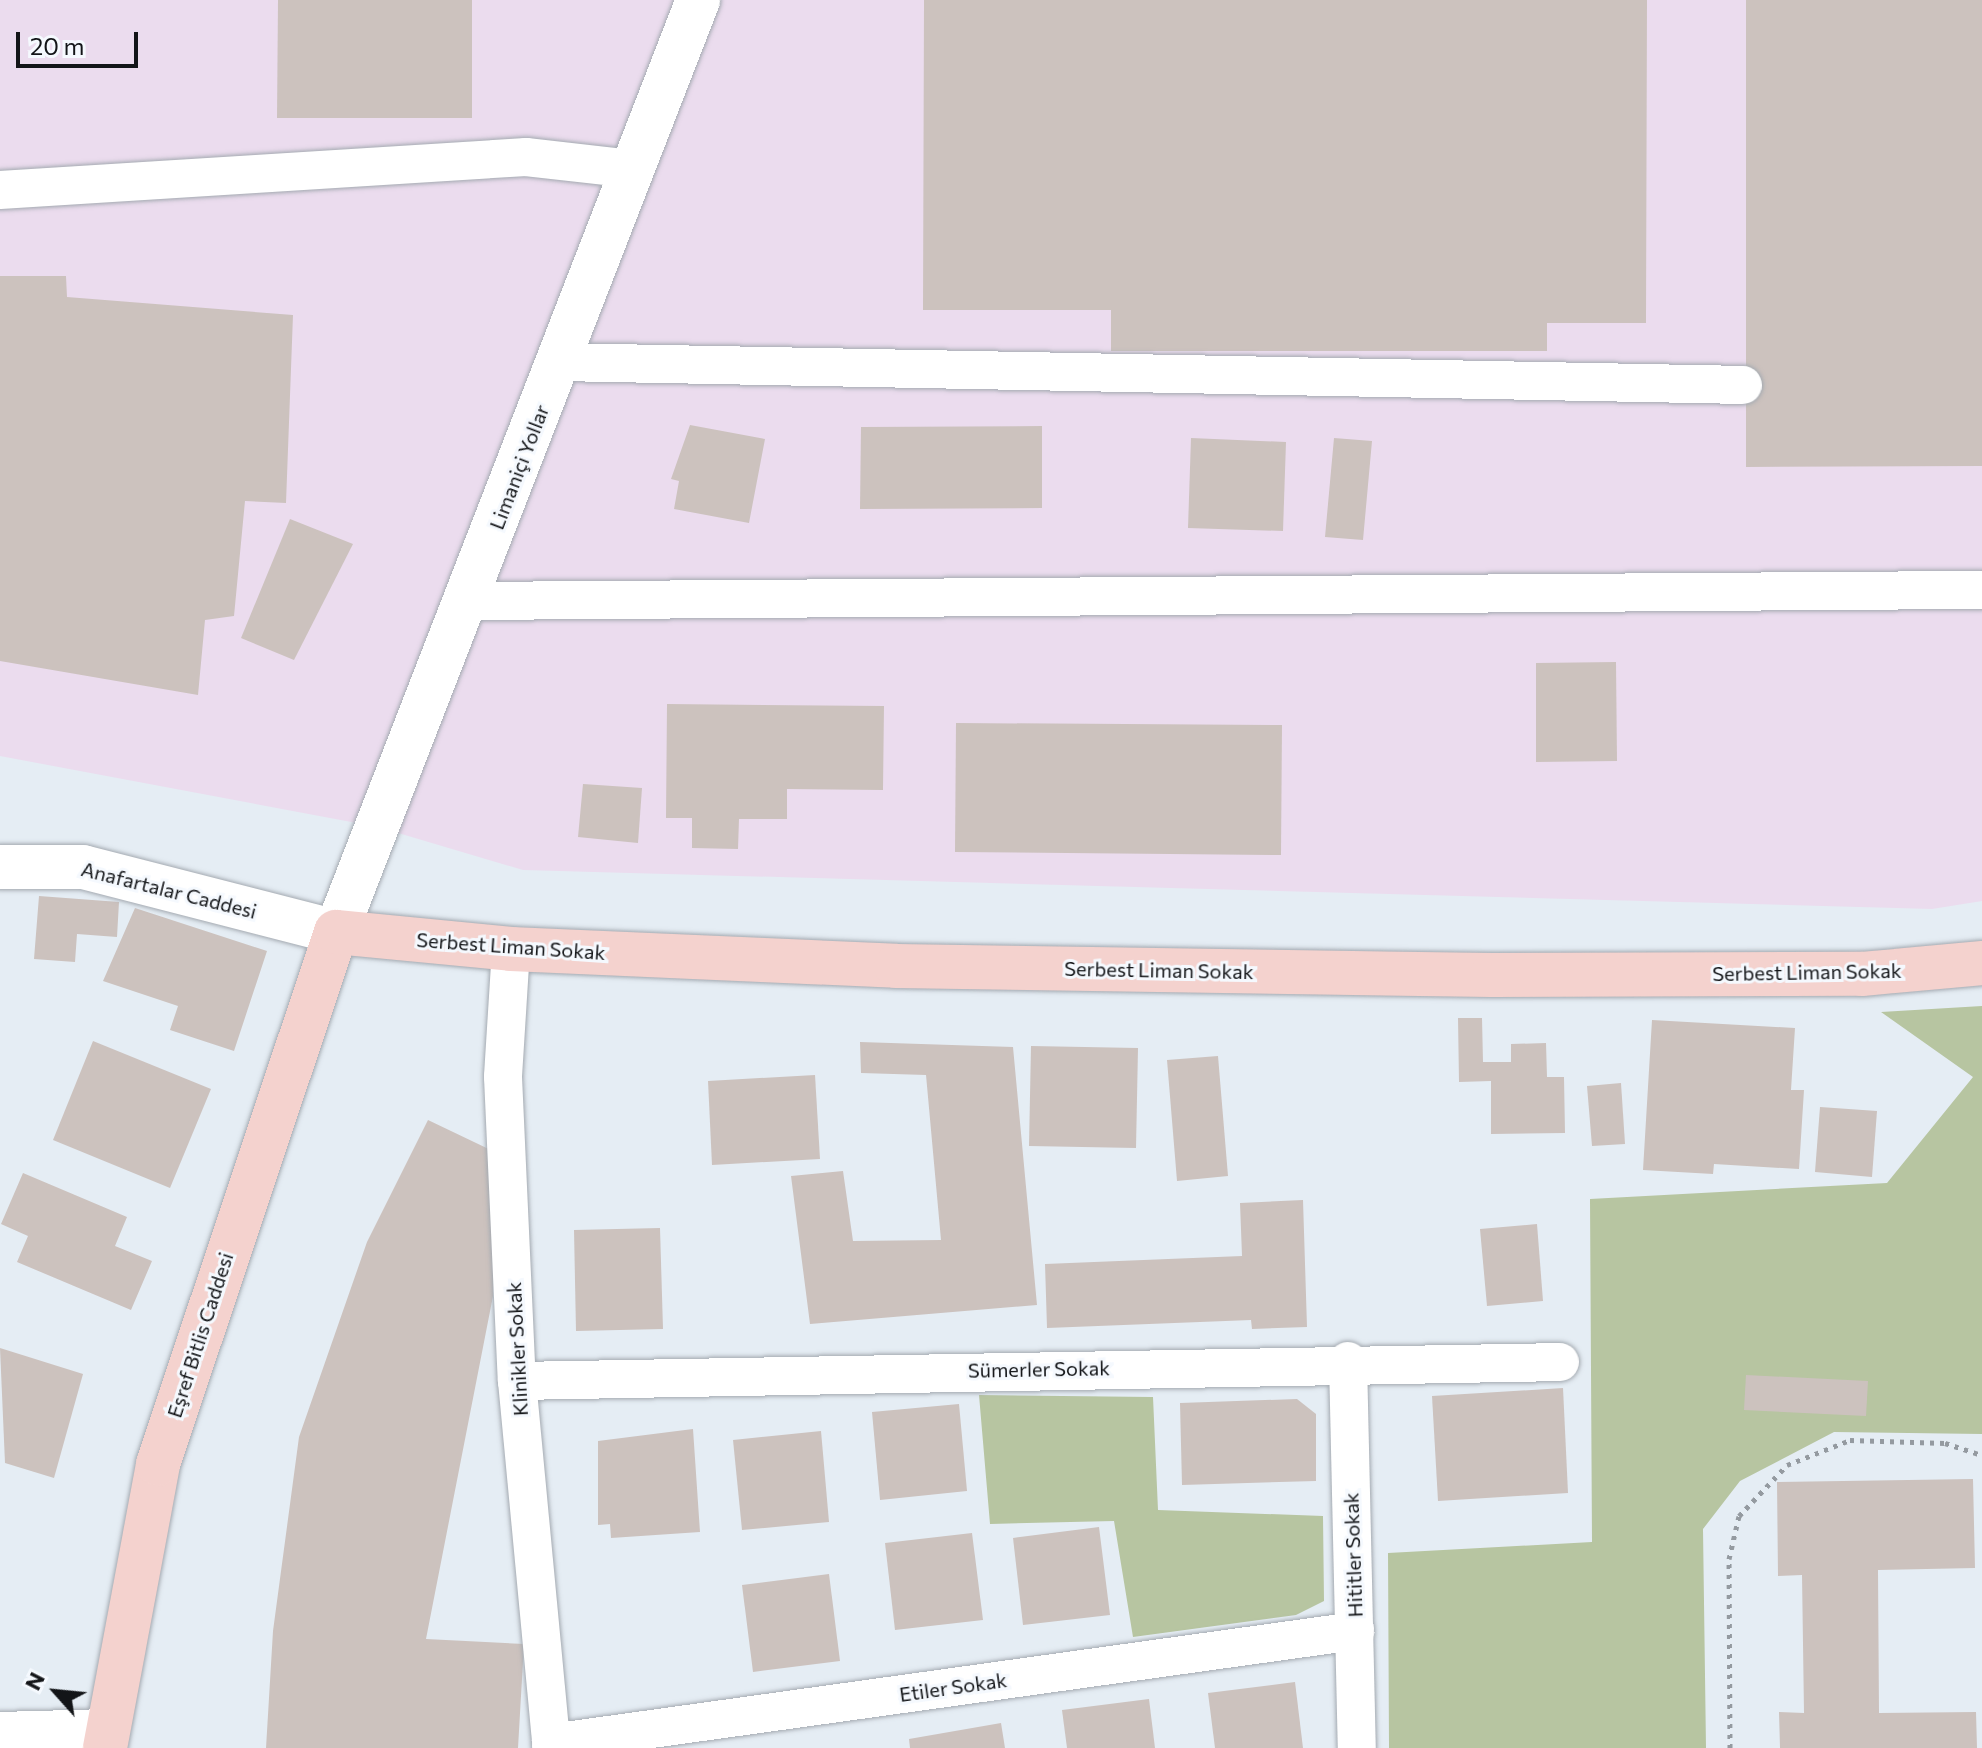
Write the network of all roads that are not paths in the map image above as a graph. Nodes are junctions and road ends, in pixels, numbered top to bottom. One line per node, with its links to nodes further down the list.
1 (698, 0): 2 (street, Limaniçi Yollar)
2 (633, 169): 3 (street); 4 (street, Limaniçi Yollar)
3 (0, 190)
4 (559, 362): 5 (street); 7 (street, Limaniçi Yollar)
5 (1743, 385)
6 (1982, 590): 7 (street)
7 (467, 601): 9 (street, Limaniçi Yollar)
8 (0, 867): 9 (street, Anafartalar Caddesi)
9 (336, 932): 10 (main road, Serbest Liman Sokak); 17 (main road, Eşref Bitlis Caddesi)
10 (511, 949): 11 (main road, Serbest Liman Sokak); 14 (street, Klinikler Sokak)
11 (1982, 963)
12 (1348, 1361): 13 (street, Sümerler Sokak); 14 (street, Sümerler Sokak); 15 (street, Hititler Sokak)
13 (1560, 1362)
14 (517, 1381): 18 (street, Klinikler Sokak)
15 (1355, 1631): 18 (street, Etiler Sokak); 19 (street, Hititler Sokak)
16 (0, 1731): 17 (street)
17 (106, 1738)
18 (551, 1745)
19 (1357, 1748)

